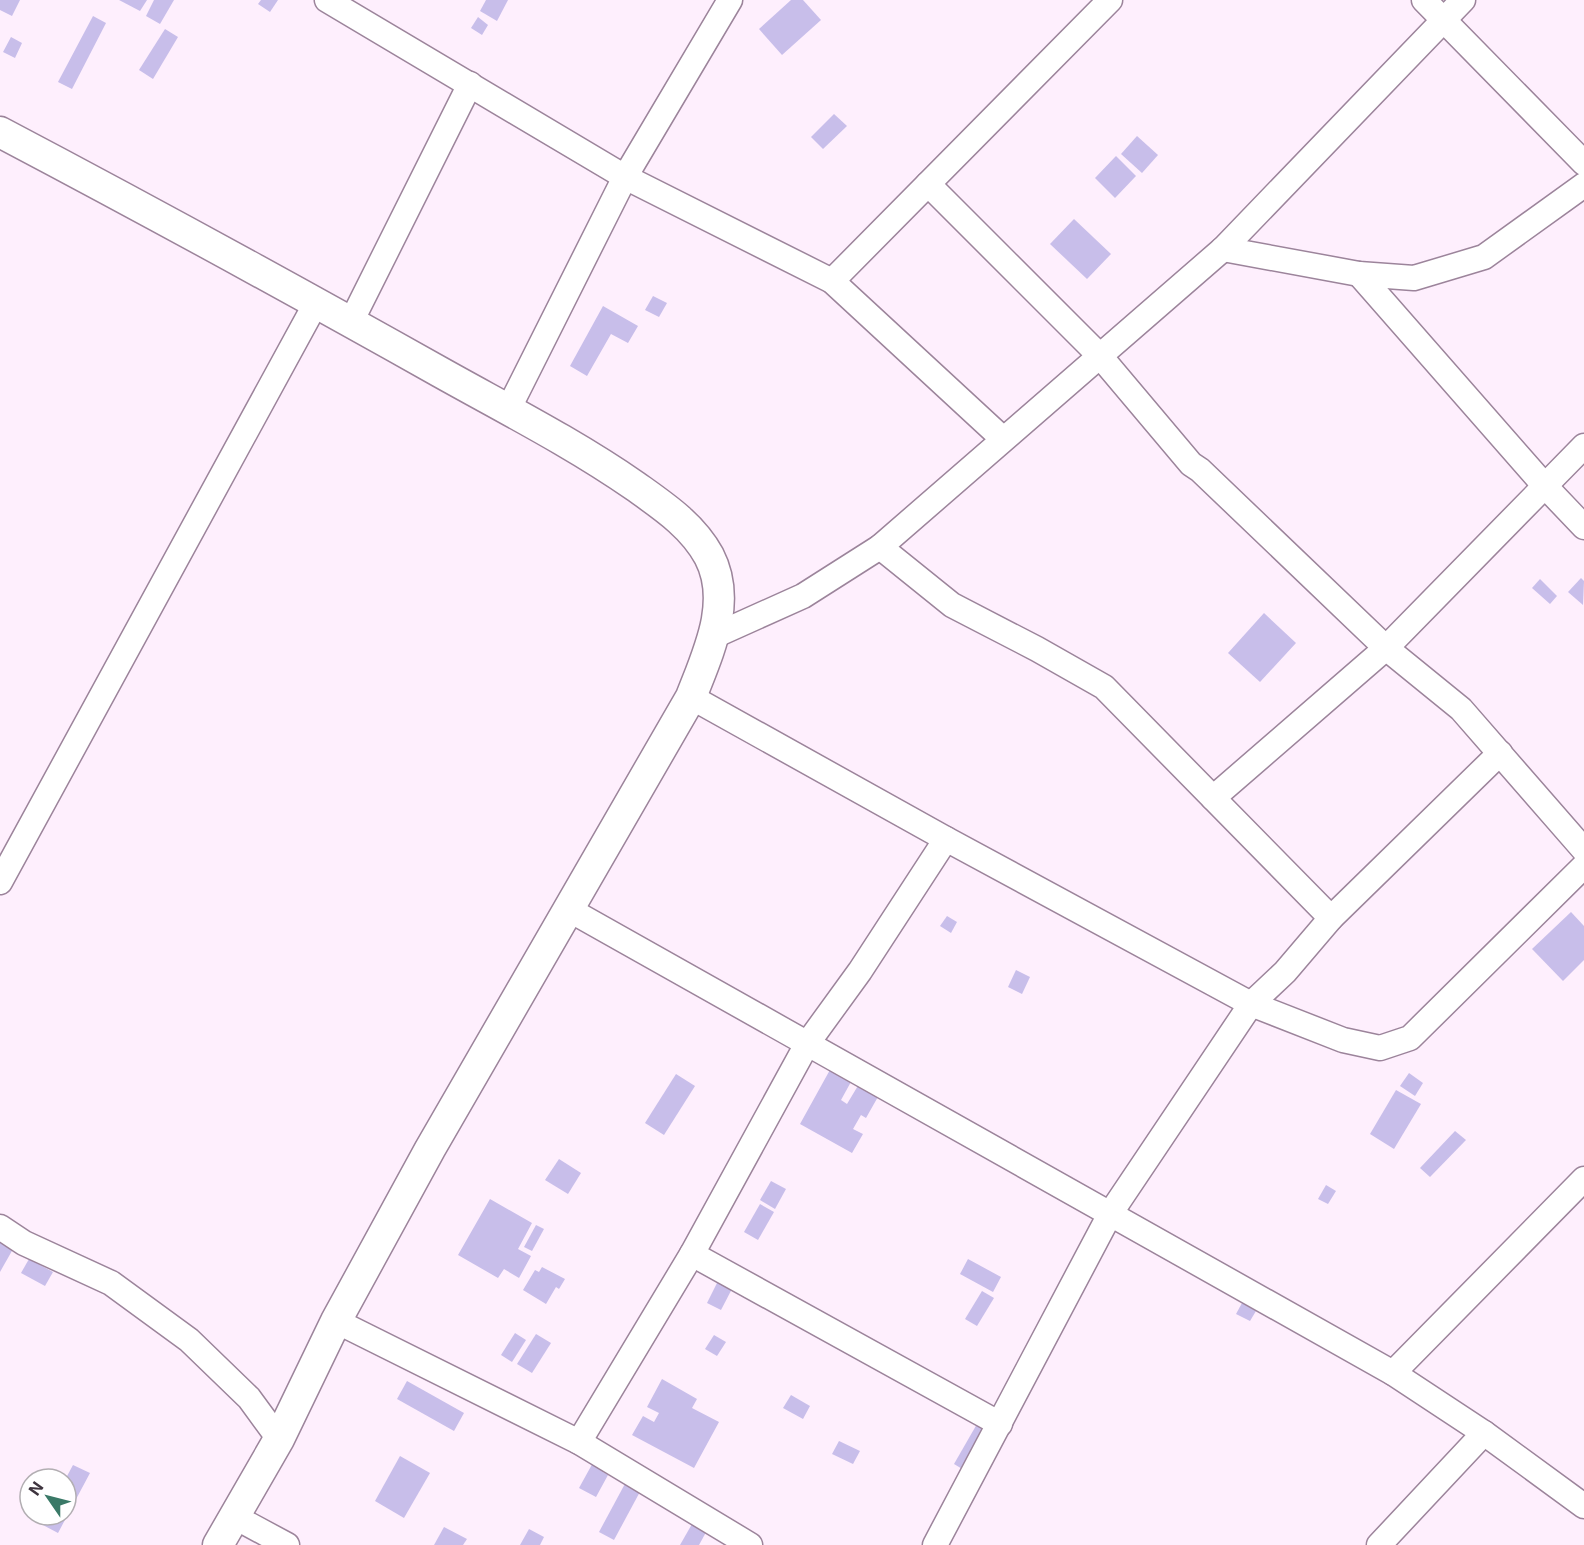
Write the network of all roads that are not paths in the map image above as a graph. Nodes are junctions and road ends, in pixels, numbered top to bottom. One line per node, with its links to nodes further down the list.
1 (327, 0): 6 (street)
2 (730, 0): 11 (street)
3 (1110, 0): 12 (street)
4 (1424, 0): 7 (street)
5 (1462, 0): 7 (street)
6 (352, 6): 8 (street)
7 (1443, 20): 10 (street); 14 (street)
8 (470, 84): 11 (street); 18 (street)
9 (0, 132): 17 (street)
10 (1584, 163)
11 (626, 177): 16 (street); 20 (street)
12 (928, 184): 16 (street); 19 (street)
13 (1584, 185): 15 (street)
14 (1223, 249): 15 (street); 19 (street)
15 (1359, 274): 23 (street)
16 (832, 281): 21 (street)
17 (316, 303): 18 (street); 34 (street)
18 (351, 322): 20 (street)
19 (1100, 356): 21 (street); 27 (street)
20 (508, 410): 26 (street)
21 (1003, 439): 25 (street)
22 (1584, 446): 23 (street)
23 (1544, 485): 24 (street); 27 (street)
24 (1584, 527)
25 (880, 547): 26 (street); 30 (street)
26 (714, 636): 28 (street)
27 (1386, 648): 29 (street); 30 (street)
28 (691, 697): 31 (street); 35 (street)
29 (1500, 753): 32 (street); 36 (street)
30 (1213, 798): 36 (street)
31 (946, 839): 37 (street); 38 (street)
32 (1584, 850)
33 (1584, 866): 37 (street)
34 (0, 882)
35 (568, 909): 38 (street); 43 (street)
36 (1331, 918): 37 (street)
37 (1251, 1004): 40 (street)
38 (807, 1044): 40 (street); 42 (street)
39 (1584, 1179): 44 (street)
40 (1110, 1214): 44 (street); 45 (street)
41 (0, 1227): 47 (street)
42 (692, 1254): 45 (street); 48 (street)
43 (336, 1321): 47 (street); 48 (street)
44 (1393, 1372): 46 (street)
45 (1000, 1424): 54 (street)
46 (1484, 1433): 49 (street); 55 (street)
47 (279, 1439): 50 (street)
48 (579, 1442): 53 (street)
49 (1584, 1506)
50 (235, 1516): 51 (street); 52 (street)
51 (218, 1545)
52 (287, 1545)
53 (750, 1545)
54 (935, 1545)
55 (1379, 1545)

